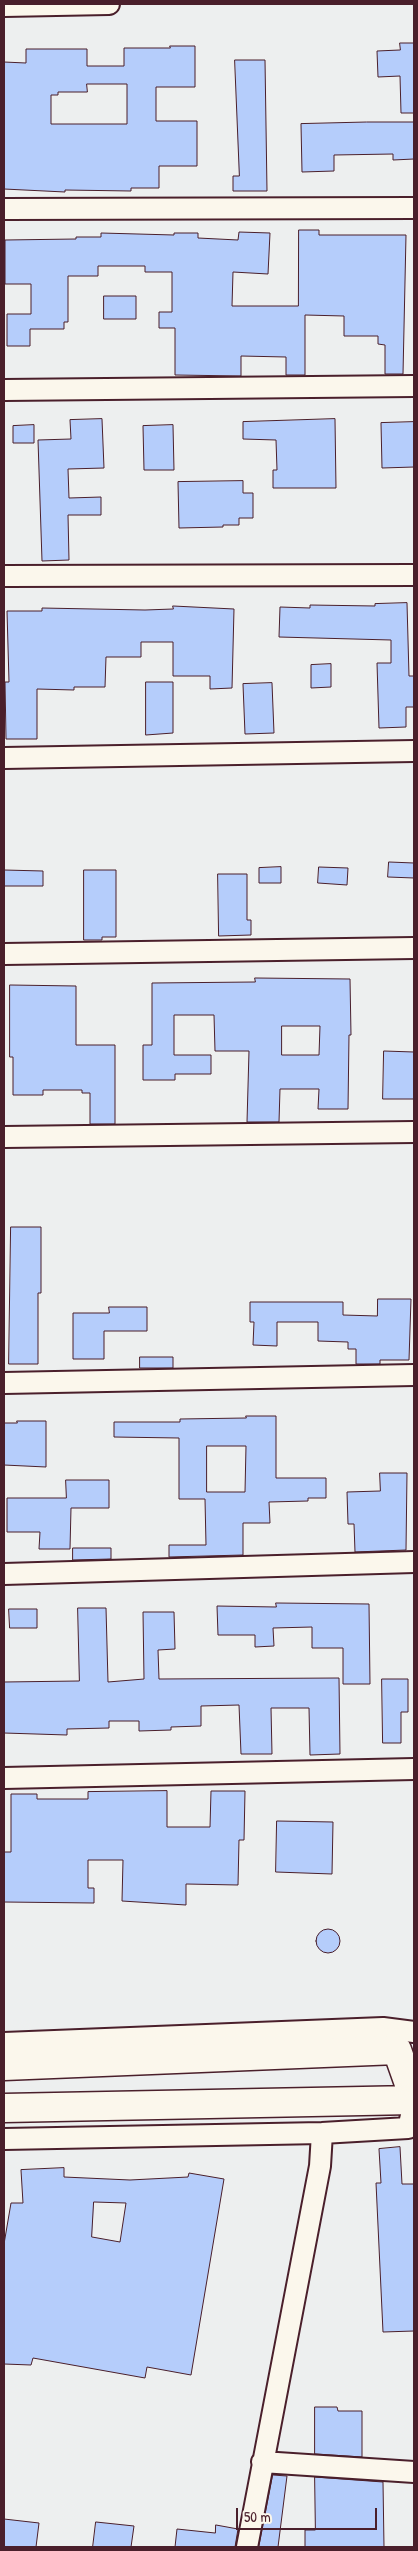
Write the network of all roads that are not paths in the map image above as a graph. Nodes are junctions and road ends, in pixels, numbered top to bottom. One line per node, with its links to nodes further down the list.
1 (109, 4): 2 (street)
2 (4, 6)
3 (414, 208): 4 (street)
4 (4, 209)
5 (414, 386): 6 (street)
6 (4, 390)
7 (414, 575): 8 (street)
8 (4, 576)
9 (414, 751): 10 (street)
10 (4, 758)
11 (414, 948): 12 (street)
12 (4, 954)
13 (414, 1132): 14 (street)
14 (4, 1137)
15 (414, 1375): 16 (street)
16 (4, 1383)
17 (414, 1562): 18 (street)
18 (4, 1574)
19 (414, 1769): 20 (street)
20 (4, 1778)
21 (414, 2032): 22 (street)
22 (4, 2043)
23 (4, 2066): 24 (main road)
24 (413, 2089): 25 (main road); 26 (street)
25 (4, 2108)
26 (322, 2133): 27 (street); 28 (street)
27 (4, 2139)
28 (262, 2462): 29 (street); 30 (street)
29 (414, 2472)
30 (247, 2547)

